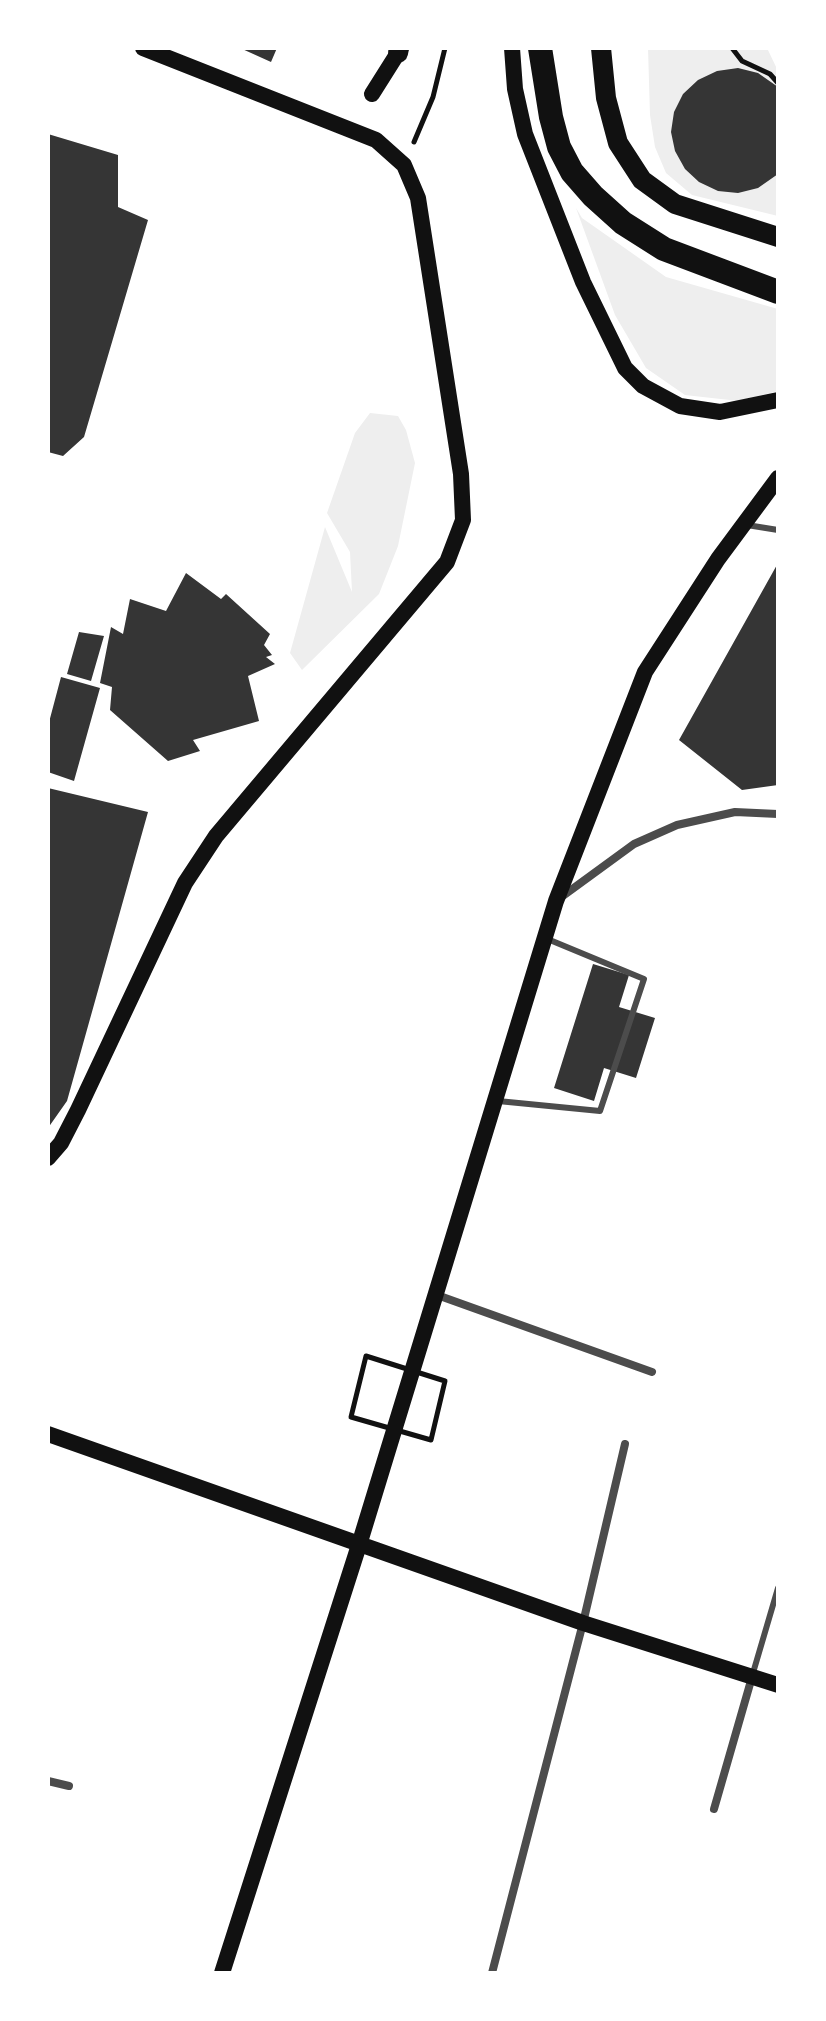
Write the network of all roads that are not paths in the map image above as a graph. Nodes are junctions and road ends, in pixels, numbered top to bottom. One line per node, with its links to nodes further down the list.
1 (143, 48): 17 (main road)
2 (512, 48): 9 (main road)
3 (540, 48): 8 (highway)
4 (601, 48): 7 (main road)
5 (399, 50): 6 (main road)
6 (372, 94)
7 (778, 237)
8 (778, 292)
9 (778, 400)
10 (778, 478): 11 (main road)
11 (744, 524): 12 (lane); 14 (main road)
12 (778, 530)
13 (778, 814): 14 (street)
14 (556, 901): 15 (main road)
15 (543, 937): 16 (main road); 16 (lane)
16 (495, 1101): 18 (main road)
17 (48, 1158)
18 (437, 1295): 19 (street); 22 (main road)
19 (652, 1372)
20 (48, 1434): 22 (main road)
21 (625, 1444): 24 (street)
22 (359, 1545): 24 (main road); 30 (main road)
23 (778, 1588): 25 (lane)
24 (583, 1623): 25 (main road); 31 (street)
25 (752, 1677): 26 (main road); 29 (street)
26 (778, 1685)
27 (48, 1781): 28 (street)
28 (69, 1786)
29 (714, 1809)
30 (222, 1973)
31 (492, 1973)

